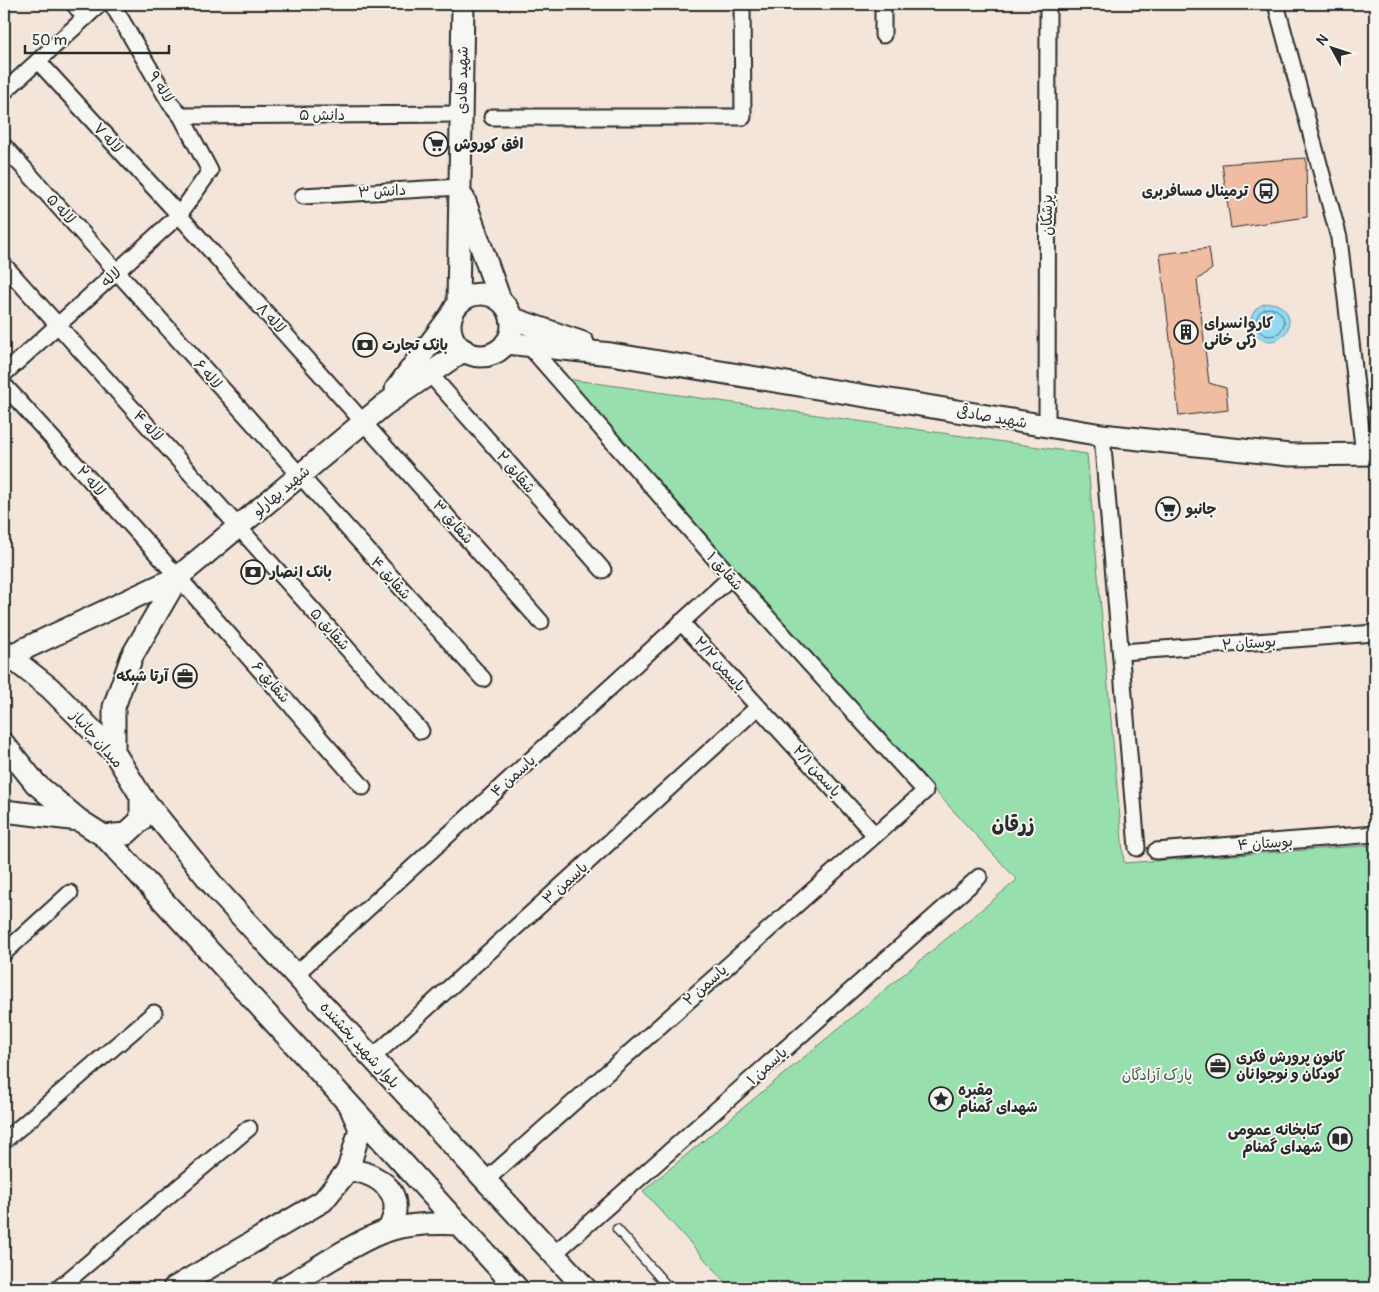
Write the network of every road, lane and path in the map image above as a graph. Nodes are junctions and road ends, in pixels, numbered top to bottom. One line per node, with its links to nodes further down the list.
1 (74, 4): 9 (street)
2 (100, 4): 9 (street)
3 (112, 4): 14 (street, لاله ۹)
4 (463, 4): 13 (street, شهید هادی)
5 (742, 4): 15 (street)
6 (884, 4): 10 (street)
7 (1048, 4): 36 (street, پزشکان)
8 (1276, 4): 38 (street)
9 (85, 18): 11 (street)
10 (883, 35)
11 (38, 61): 12 (street); 20 (street, لاله ۷)
12 (4, 92)
13 (462, 114): 14 (street, دانش ۵); 18 (street, شهید هادی)
14 (181, 116): 17 (street, لاله ۹)
15 (492, 117)
16 (4, 146): 22 (street, لاله ۵)
17 (210, 171): 20 (street, لاله)
18 (460, 187): 19 (street, دانش ۳); 23 (street); 24 (street, شهید هادی)
19 (303, 196)
20 (179, 215): 22 (street, لاله); 35 (street, لاله ۸)
21 (4, 265): 26 (street, لاله ۴)
22 (118, 271): 26 (street, لاله); 39 (street, لاله ۶)
23 (500, 300): 24 (street); 25 (street)
24 (455, 309): 29 (street); 34 (street)
25 (511, 318): 27 (street); 30 (street)
26 (58, 325): 32 (street, لاله); 40 (street, لاله ۴)
27 (506, 343): 28 (street); 29 (street)
28 (530, 347): 30 (street); 43 (street, شقایق ۱)
29 (464, 350): 31 (street)
30 (611, 354): 36 (street, شهید صادقی)
31 (429, 373): 34 (street); 41 (street, شقایق ۲)
32 (4, 374)
33 (4, 385): 42 (street, لاله ۲)
34 (384, 405): 35 (street, شهید بهارلو)
35 (364, 422): 39 (street, شهید بهارلو); 44 (street, شقایق ۳)
36 (1047, 427): 37 (street, شهید صادقی)
37 (1102, 435): 38 (street, شهید صادقی); 47 (street)
38 (1370, 455)
39 (299, 476): 40 (street, شهید بهارلو); 49 (street, شقایق ۴)
40 (238, 528): 42 (street, شهید بهارلو); 51 (street, شقایق ۵)
41 (603, 570)
42 (178, 577): 48 (street); 53 (street); 54 (street, شقایق ۶)
43 (731, 577): 45 (street, یاسمن ۴); 55 (street, شقایق ۱)
44 (541, 622)
45 (681, 622): 50 (street, یاسمن ۲/۲); 67 (street, یاسمن ۴)
46 (1375, 633): 47 (street, بوستان ۲)
47 (1122, 652): 62 (street)
48 (5, 655): 53 (street, میدان جانباز)
49 (483, 679)
50 (758, 707): 60 (street, یاسمن ۲/۱); 69 (street, یاسمن ۳)
51 (421, 731)
52 (4, 744): 58 (street)
53 (114, 752): 56 (street, میدان جانباز)
54 (363, 787)
55 (925, 791): 60 (street, یاسمن ۲)
56 (142, 796): 61 (street); 67 (street, بلوار شهید بخشنده)
57 (4, 811): 58 (street)
58 (79, 820): 61 (street)
59 (1375, 834): 63 (street, بوستان ۴)
60 (875, 835): 74 (street, یاسمن ۲)
61 (104, 836): 70 (street)
62 (1138, 848)
63 (1156, 851)
64 (979, 877): 78 (street, یاسمن ۱)
65 (70, 893): 66 (street)
66 (4, 953)
67 (296, 974): 69 (street, بلوار شهید بخشنده)
68 (154, 1013): 72 (street)
69 (371, 1059): 74 (street, بلوار شهید بخشنده)
70 (351, 1108): 73 (street); 75 (street)
71 (249, 1128): 79 (street)
72 (4, 1141)
73 (348, 1170): 77 (street); 80 (street)
74 (486, 1180): 78 (street, بلوار شهید بخشنده)
75 (459, 1224): 77 (street); 82 (street)
76 (617, 1229): 84 (lane)
77 (389, 1230): 81 (street)
78 (554, 1254): 83 (street, بلوار شهید بخشنده)
79 (59, 1288)
80 (174, 1288)
81 (283, 1288)
82 (517, 1288)
83 (585, 1288)
84 (669, 1288)

